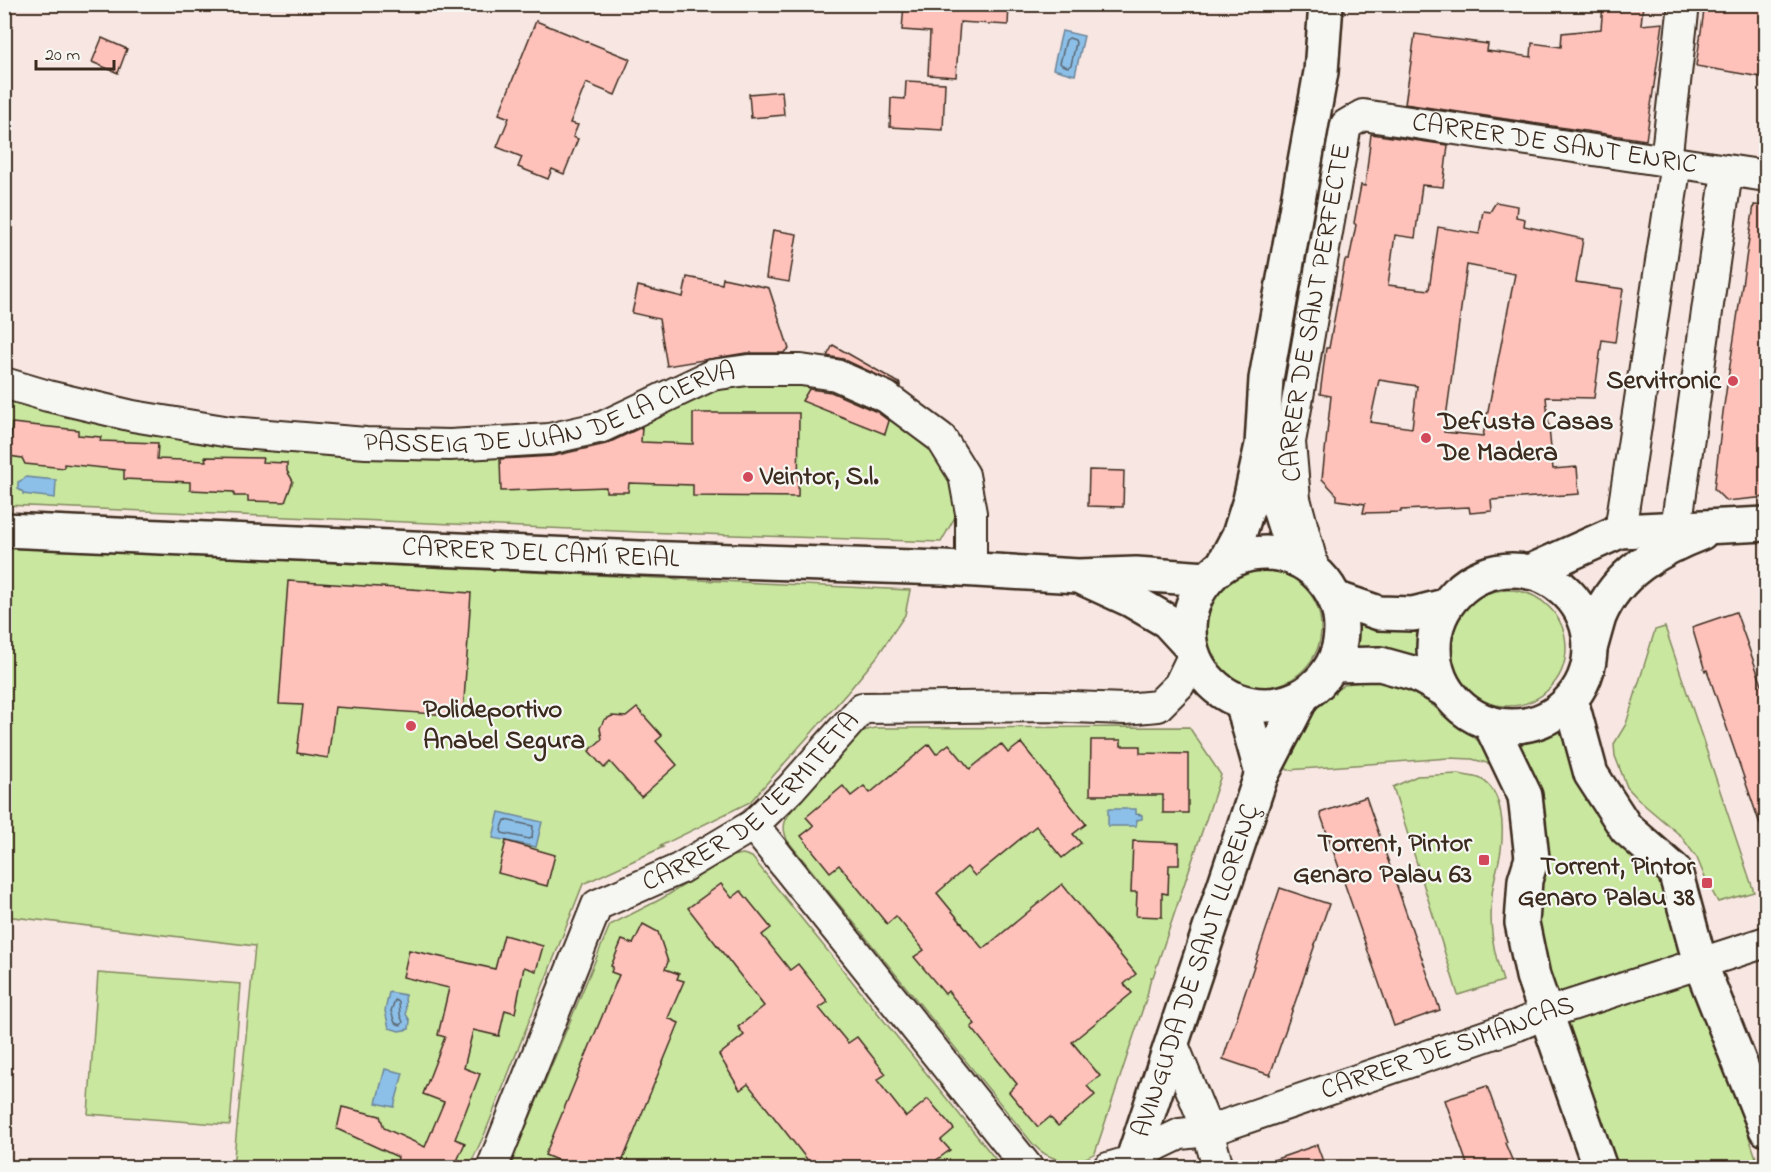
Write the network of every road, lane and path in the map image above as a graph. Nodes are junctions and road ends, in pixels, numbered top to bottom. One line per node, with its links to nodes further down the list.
1 (1326, 4): 8 (street)
2 (1684, 4): 4 (street)
3 (1346, 125): 4 (street, CARRER DE SANT ENRIC); 14 (street, CARRER DE SANT PERFECTE)
4 (1671, 162): 5 (street, CARRER DE SANT ENRIC); 13 (street)
5 (1727, 172): 6 (street, CARRER DE SANT ENRIC); 10 (street)
6 (1767, 176)
7 (4, 383): 15 (street, PASSEIG DE JUAN DE LA CIERVA)
8 (1262, 445): 14 (street); 16 (street)
9 (1720, 527): 10 (street); 11 (street); 21 (street)
10 (1676, 528): 13 (street)
11 (1765, 529)
12 (4, 530): 15 (street, CARRER DEL CAMÍ REIAL)
13 (1620, 531): 17 (street)
14 (1304, 564): 16 (street); 19 (street)
15 (971, 570): 18 (street, CARRER DEL CAMÍ REIAL)
16 (1215, 572): 18 (street, CARRER DEL CAMÍ REIAL); 22 (street)
17 (1529, 572): 20 (street); 21 (street)
18 (1078, 576): 22 (street, CARRER DEL CAMÍ REIAL)
19 (1335, 598): 20 (street); 23 (street)
20 (1445, 606): 24 (street)
21 (1590, 649): 26 (street)
22 (1191, 651): 27 (street); 30 (street, CARRER DE L'ERMITETA)
23 (1333, 665): 24 (street); 25 (street)
24 (1445, 690): 28 (street)
25 (1302, 697): 27 (street); 29 (street, AVINGUDA DE SANT LLORENÇ)
26 (1571, 700): 28 (street); 32 (street)
27 (1242, 702): 29 (street, AVINGUDA DE SANT LLORENÇ)
28 (1490, 723): 33 (street)
29 (1262, 774): 34 (street, AVINGUDA DE SANT LLORENÇ)
30 (753, 825): 38 (street, CARRER DE L'ERMITETA); 39 (street)
31 (1767, 942): 32 (street, CARRER DE SIMANCAS)
32 (1700, 963): 33 (street, CARRER DE SIMANCAS); 35 (street)
33 (1547, 1013): 36 (street, CARRER DE SIMANCAS); 41 (street)
34 (1172, 1042): 36 (street); 37 (street, AVINGUDA DE SANT LLORENÇ)
35 (1767, 1129)
36 (1208, 1131): 37 (street, CARRER DE SIMANCAS); 40 (street)
37 (1124, 1165)
38 (492, 1167)
39 (1028, 1167)
40 (1218, 1167)
41 (1600, 1167)

